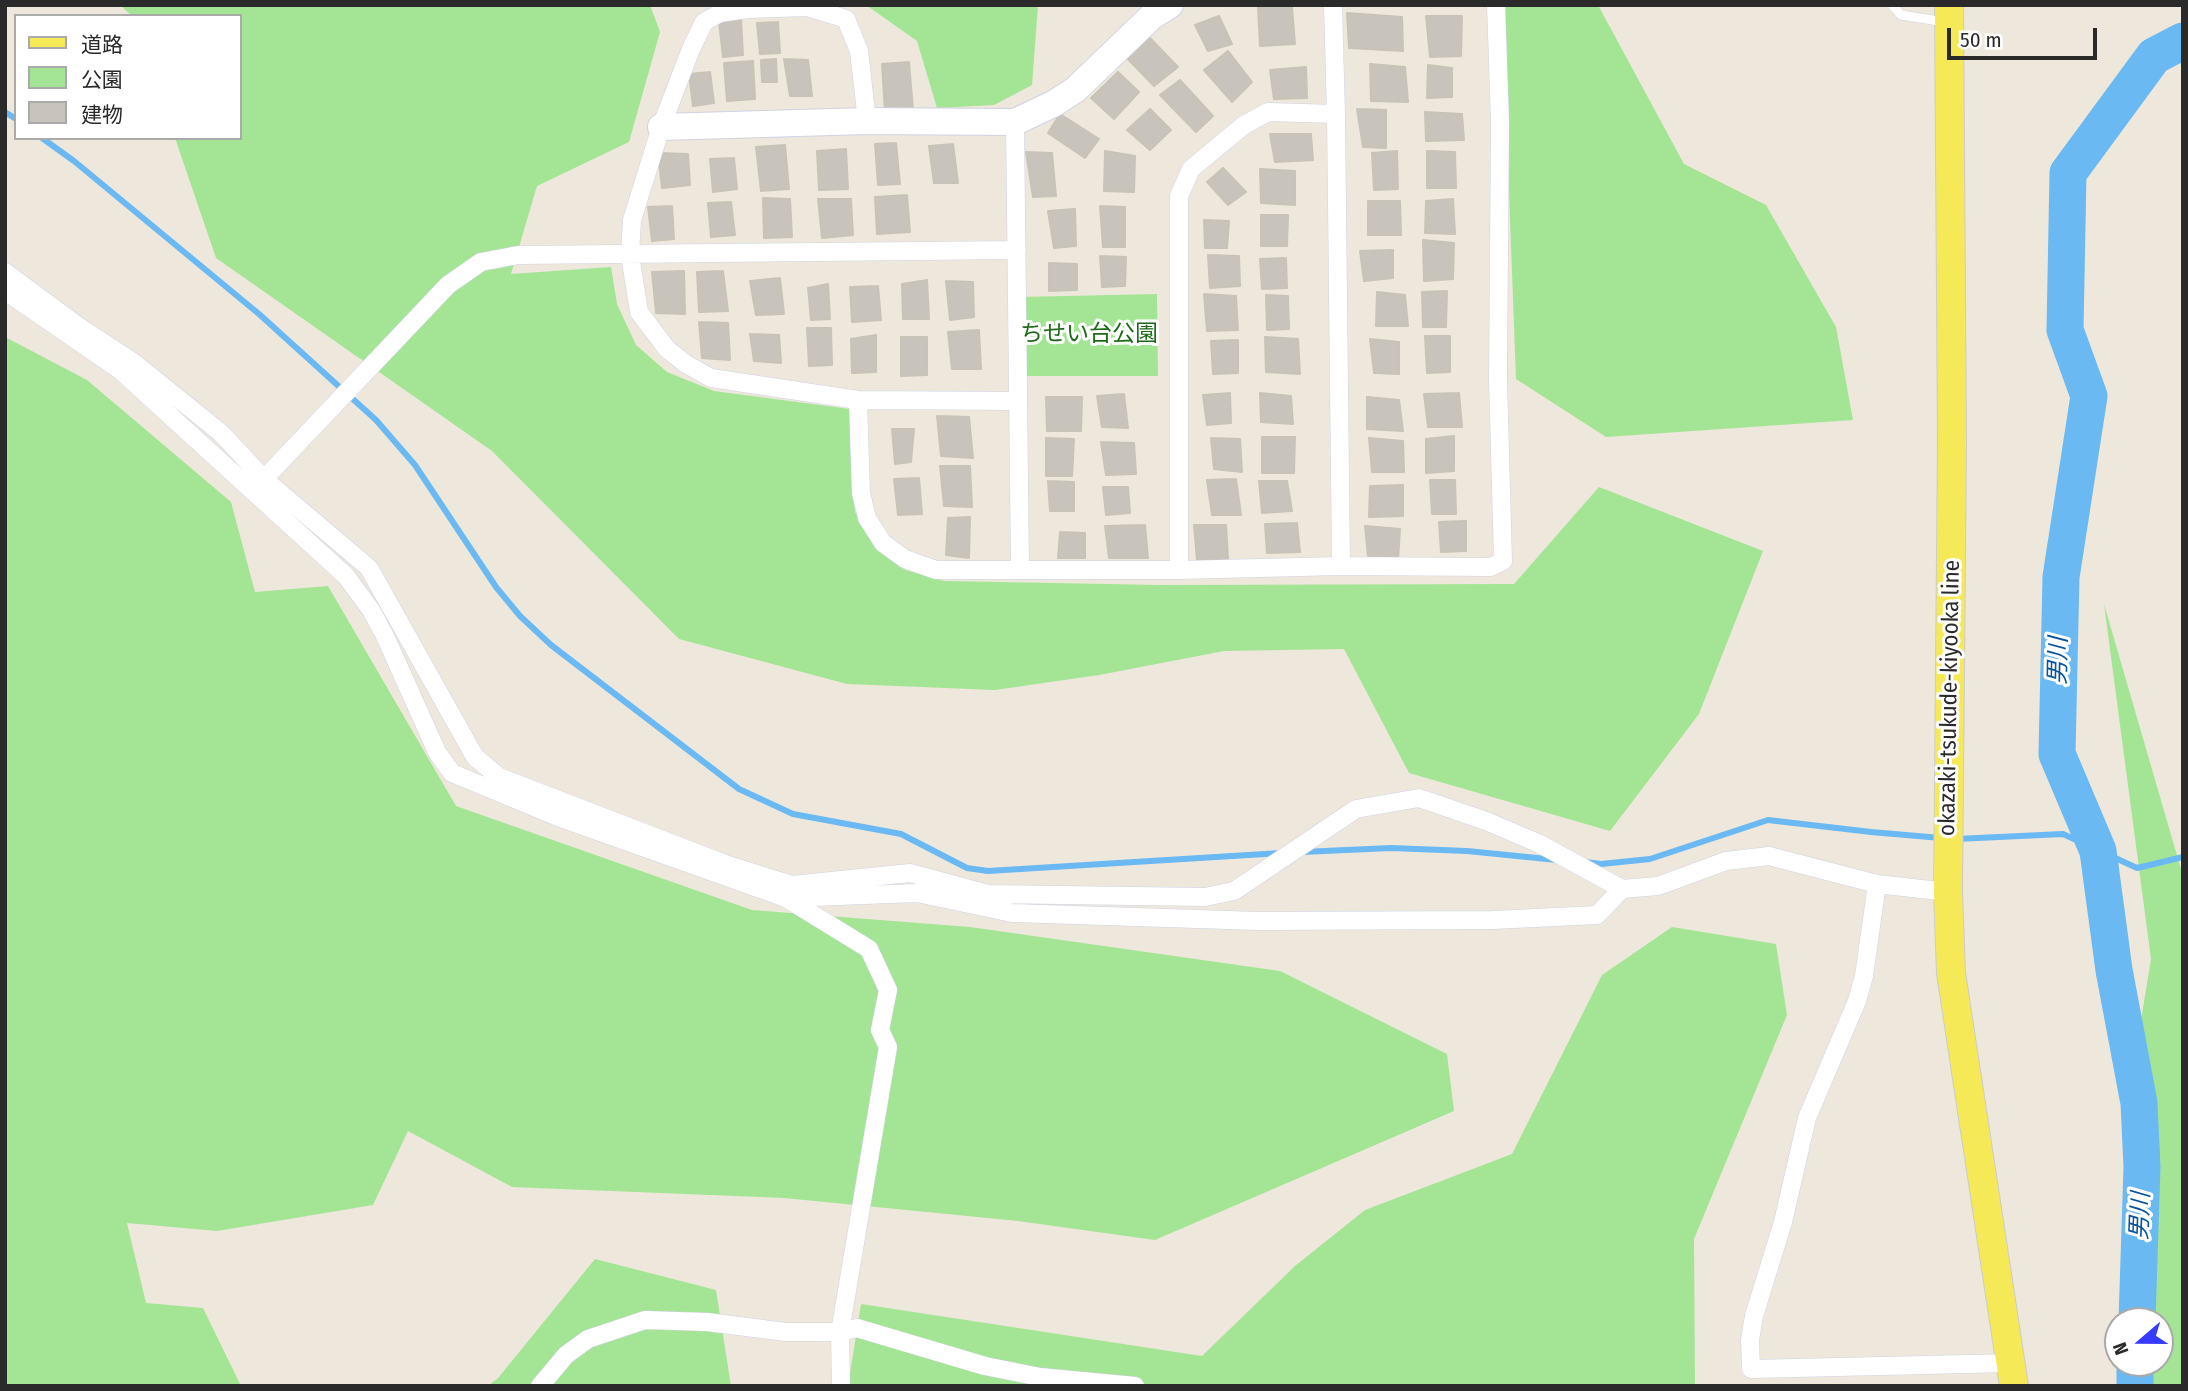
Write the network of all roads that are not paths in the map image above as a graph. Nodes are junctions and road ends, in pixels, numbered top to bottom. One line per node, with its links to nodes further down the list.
1 (1170, 5): 8 (street)
2 (1333, 5): 6 (street)
3 (1496, 5): 17 (street)
4 (1892, 5): 5 (lane)
5 (1949, 14): 22 (main road, okazaki-tsukude-kiyooka line)
6 (1336, 114): 17 (street); 19 (street)
7 (867, 121): 8 (street); 9 (street); 9 (street)
8 (1015, 122): 10 (street)
9 (661, 127): 11 (street)
10 (1017, 250): 11 (street); 15 (street)
11 (630, 255): 14 (street); 16 (street)
12 (5, 272): 16 (street)
13 (5, 291): 23 (street)
14 (858, 400): 15 (street); 18 (street)
15 (1017, 401): 18 (street)
16 (264, 479): 21 (street)
17 (1340, 566): 19 (street)
18 (1020, 569): 19 (street)
19 (1179, 569)
20 (1877, 884): 21 (street); 22 (street); 25 (street)
21 (1622, 889): 23 (street)
22 (1948, 892): 25 (main road, okazaki-tsukude-kiyooka line)
23 (786, 898): 24 (street)
24 (840, 1332): 26 (street); 27 (street); 28 (street)
25 (2013, 1374)
26 (540, 1386)
27 (841, 1386)
28 (1135, 1386)

